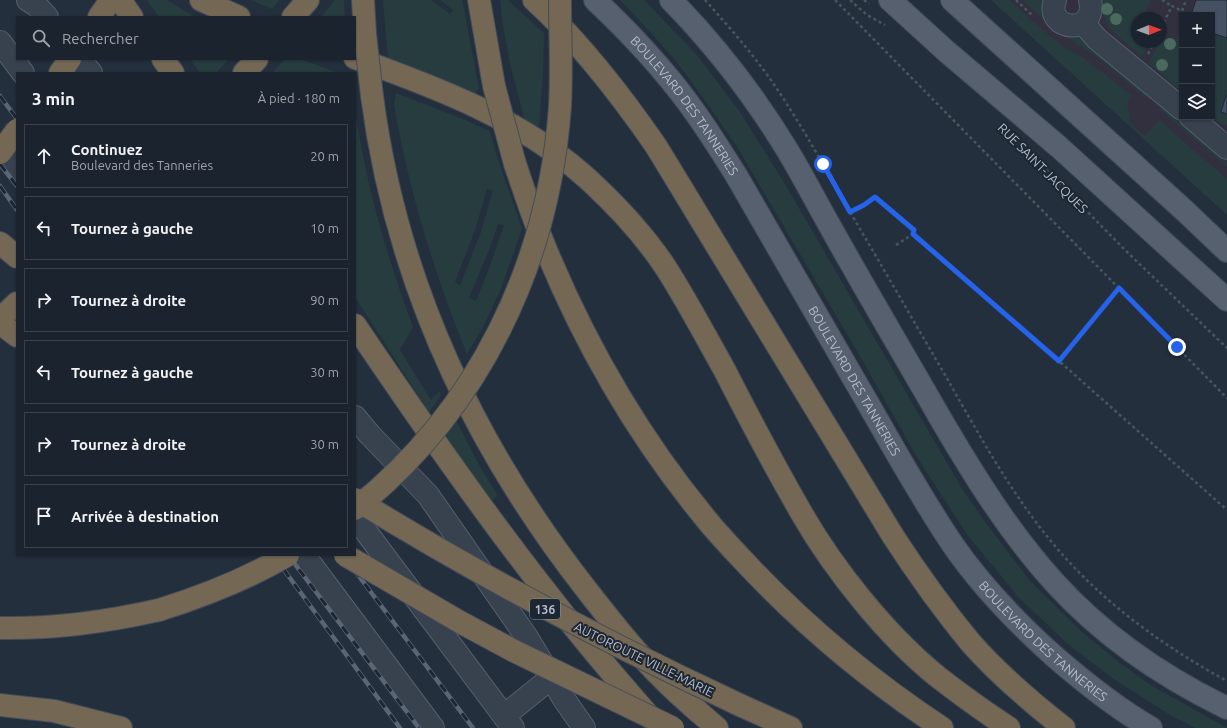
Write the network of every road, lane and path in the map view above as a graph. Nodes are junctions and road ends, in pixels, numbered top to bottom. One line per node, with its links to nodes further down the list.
1 (28, 0): 22 (lane)
2 (111, 0): 23 (highway)
3 (120, 0): 24 (highway)
4 (201, 0): 25 (highway)
5 (308, 0): 26 (highway)
6 (363, 0): 86 (highway, bridge)
7 (480, 0): 88 (highway, bridge)
8 (534, 0): 90 (highway)
9 (560, 0): 69 (highway, bridge)
10 (595, 0): 91 (main road, BOULEVARD DES TANNERIES)
11 (670, 0): 79 (main road)
12 (705, 0): 51 (path)
13 (835, 0): 57 (path)
14 (850, 0): 29 (path)
15 (890, 0): 58 (main road, RUE SAINT-JACQUES)
16 (952, 0): 55 (main road)
17 (1053, 0): 28 (lane)
18 (1090, 0): 28 (lane)
19 (1161, 0): 21 (path)
20 (1186, 0): 21 (path)
21 (1172, 6): 27 (path)
22 (46, 16)
23 (101, 16)
24 (131, 16)
25 (237, 16)
26 (294, 16)
27 (1167, 16)
28 (1083, 23): 43 (lane)
29 (886, 25)
30 (0, 42): 38 (lane)
31 (1151, 48): 32 (path)
32 (1148, 55)
33 (356, 58): 89 (highway)
34 (69, 60): 39 (highway)
35 (81, 60): 40 (lane)
36 (164, 60): 41 (highway)
37 (256, 60): 42 (highway)
38 (22, 72)
39 (61, 72)
40 (90, 72)
41 (172, 72)
42 (245, 72)
43 (1179, 106)
44 (1194, 120): 48 (lane)
45 (16, 131): 49 (highway, bridge)
46 (1016, 140): 64 (path, RUE SAINT-JACQUES)
47 (0, 148): 50 (lane)
48 (1227, 148)
49 (0, 153)
50 (16, 169)
51 (850, 212): 52 (path); 77 (path)
52 (913, 234): 54 (path); 65 (path)
53 (0, 244): 56 (highway)
54 (896, 245)
55 (1227, 252)
56 (16, 256)
57 (1119, 288): 65 (path); 66 (path)
58 (1227, 300)
59 (16, 304): 60 (highway)
60 (0, 319)
61 (0, 323): 63 (highway)
62 (356, 326): 84 (highway)
63 (16, 335)
64 (1227, 348)
65 (1059, 361): 70 (path)
66 (1227, 398)
67 (356, 418): 76 (lane)
68 (356, 500): 87 (highway, AUTOROUTE VILLE-MARIE / 136, bridge)
69 (356, 509)
70 (1227, 510)
71 (356, 518): 80 (lane)
72 (286, 556): 75 (highway, bridge)
73 (305, 556): 82 (lane)
74 (347, 556): 85 (highway, bridge)
75 (0, 628)
76 (551, 678): 80 (lane); 83 (lane)
77 (1227, 681)
78 (0, 704): 81 (highway)
79 (1227, 708)
80 (509, 722)
81 (122, 728)
82 (433, 728)
83 (584, 728)
84 (660, 728)
85 (673, 728)
86 (717, 728)
87 (791, 728)
88 (942, 728)
89 (1009, 728)
90 (1064, 728)
91 (1151, 728)

